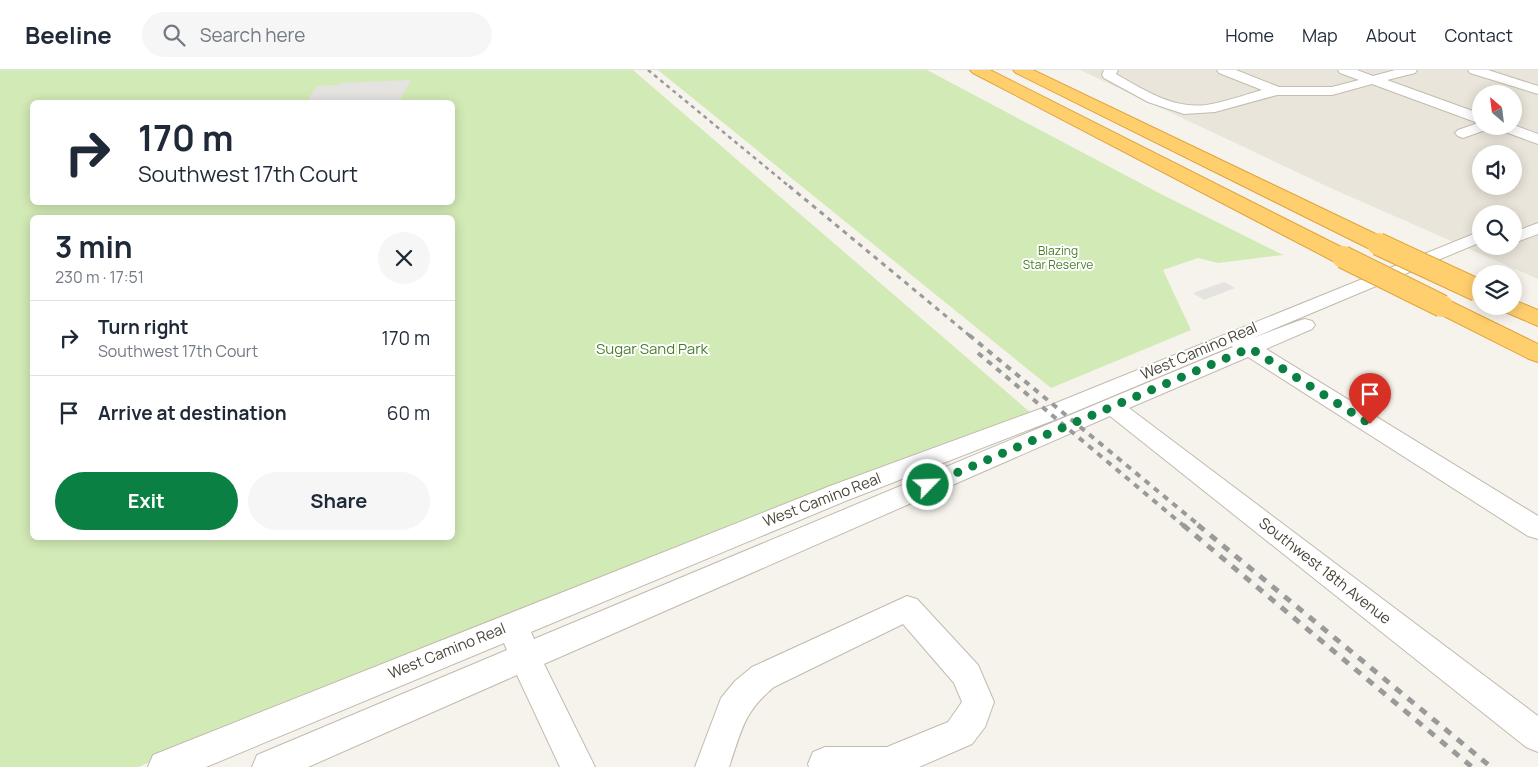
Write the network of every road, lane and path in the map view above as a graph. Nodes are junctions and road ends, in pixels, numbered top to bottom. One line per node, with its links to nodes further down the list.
1 (965, 70): 13 (highway)
2 (978, 70): 13 (highway)
3 (997, 70): 27 (highway)
4 (1021, 70): 27 (highway)
5 (1039, 70): 21 (highway)
6 (1051, 70): 21 (highway)
7 (1111, 70): 15 (street)
8 (1224, 70): 15 (street)
9 (1345, 70): 12 (street)
10 (1410, 70): 12 (street)
11 (1475, 70): 14 (street)
12 (1374, 80): 15 (street); 16 (street)
13 (1014, 89): 27 (highway)
14 (1538, 90)
15 (1277, 91)
16 (1472, 116)
17 (1472, 130): 18 (street)
18 (1463, 133)
19 (1522, 133): 20 (street)
20 (1538, 139)
21 (1206, 150): 27 (highway)
22 (1538, 213): 23 (street)
23 (1522, 220)
24 (1538, 228): 25 (street)
25 (1522, 235)
26 (1472, 240): 35 (street, West Camino Real)
27 (1368, 248): 29 (highway, bridge); 29 (highway, bridge)
28 (1472, 255): 35 (street, West Camino Real)
29 (1468, 293): 34 (highway); 36 (highway)
30 (1522, 298): 31 (highway)
31 (1538, 305)
32 (1522, 311): 33 (highway)
33 (1538, 319)
34 (1538, 339)
35 (1241, 342): 37 (street, West Camino Real); 38 (street); 39 (street, West Camino Real)
36 (1538, 354)
37 (1112, 406): 40 (street, West Camino Real); 41 (street, Southwest 18th Avenue)
38 (1538, 529)
39 (513, 624): 40 (street); 43 (street, West Camino Real)
40 (526, 658): 44 (street, West Camino Real); 45 (street)
41 (1538, 736)
42 (825, 764): 46 (street)
43 (165, 767)
44 (269, 767)
45 (578, 767)
46 (712, 767)

